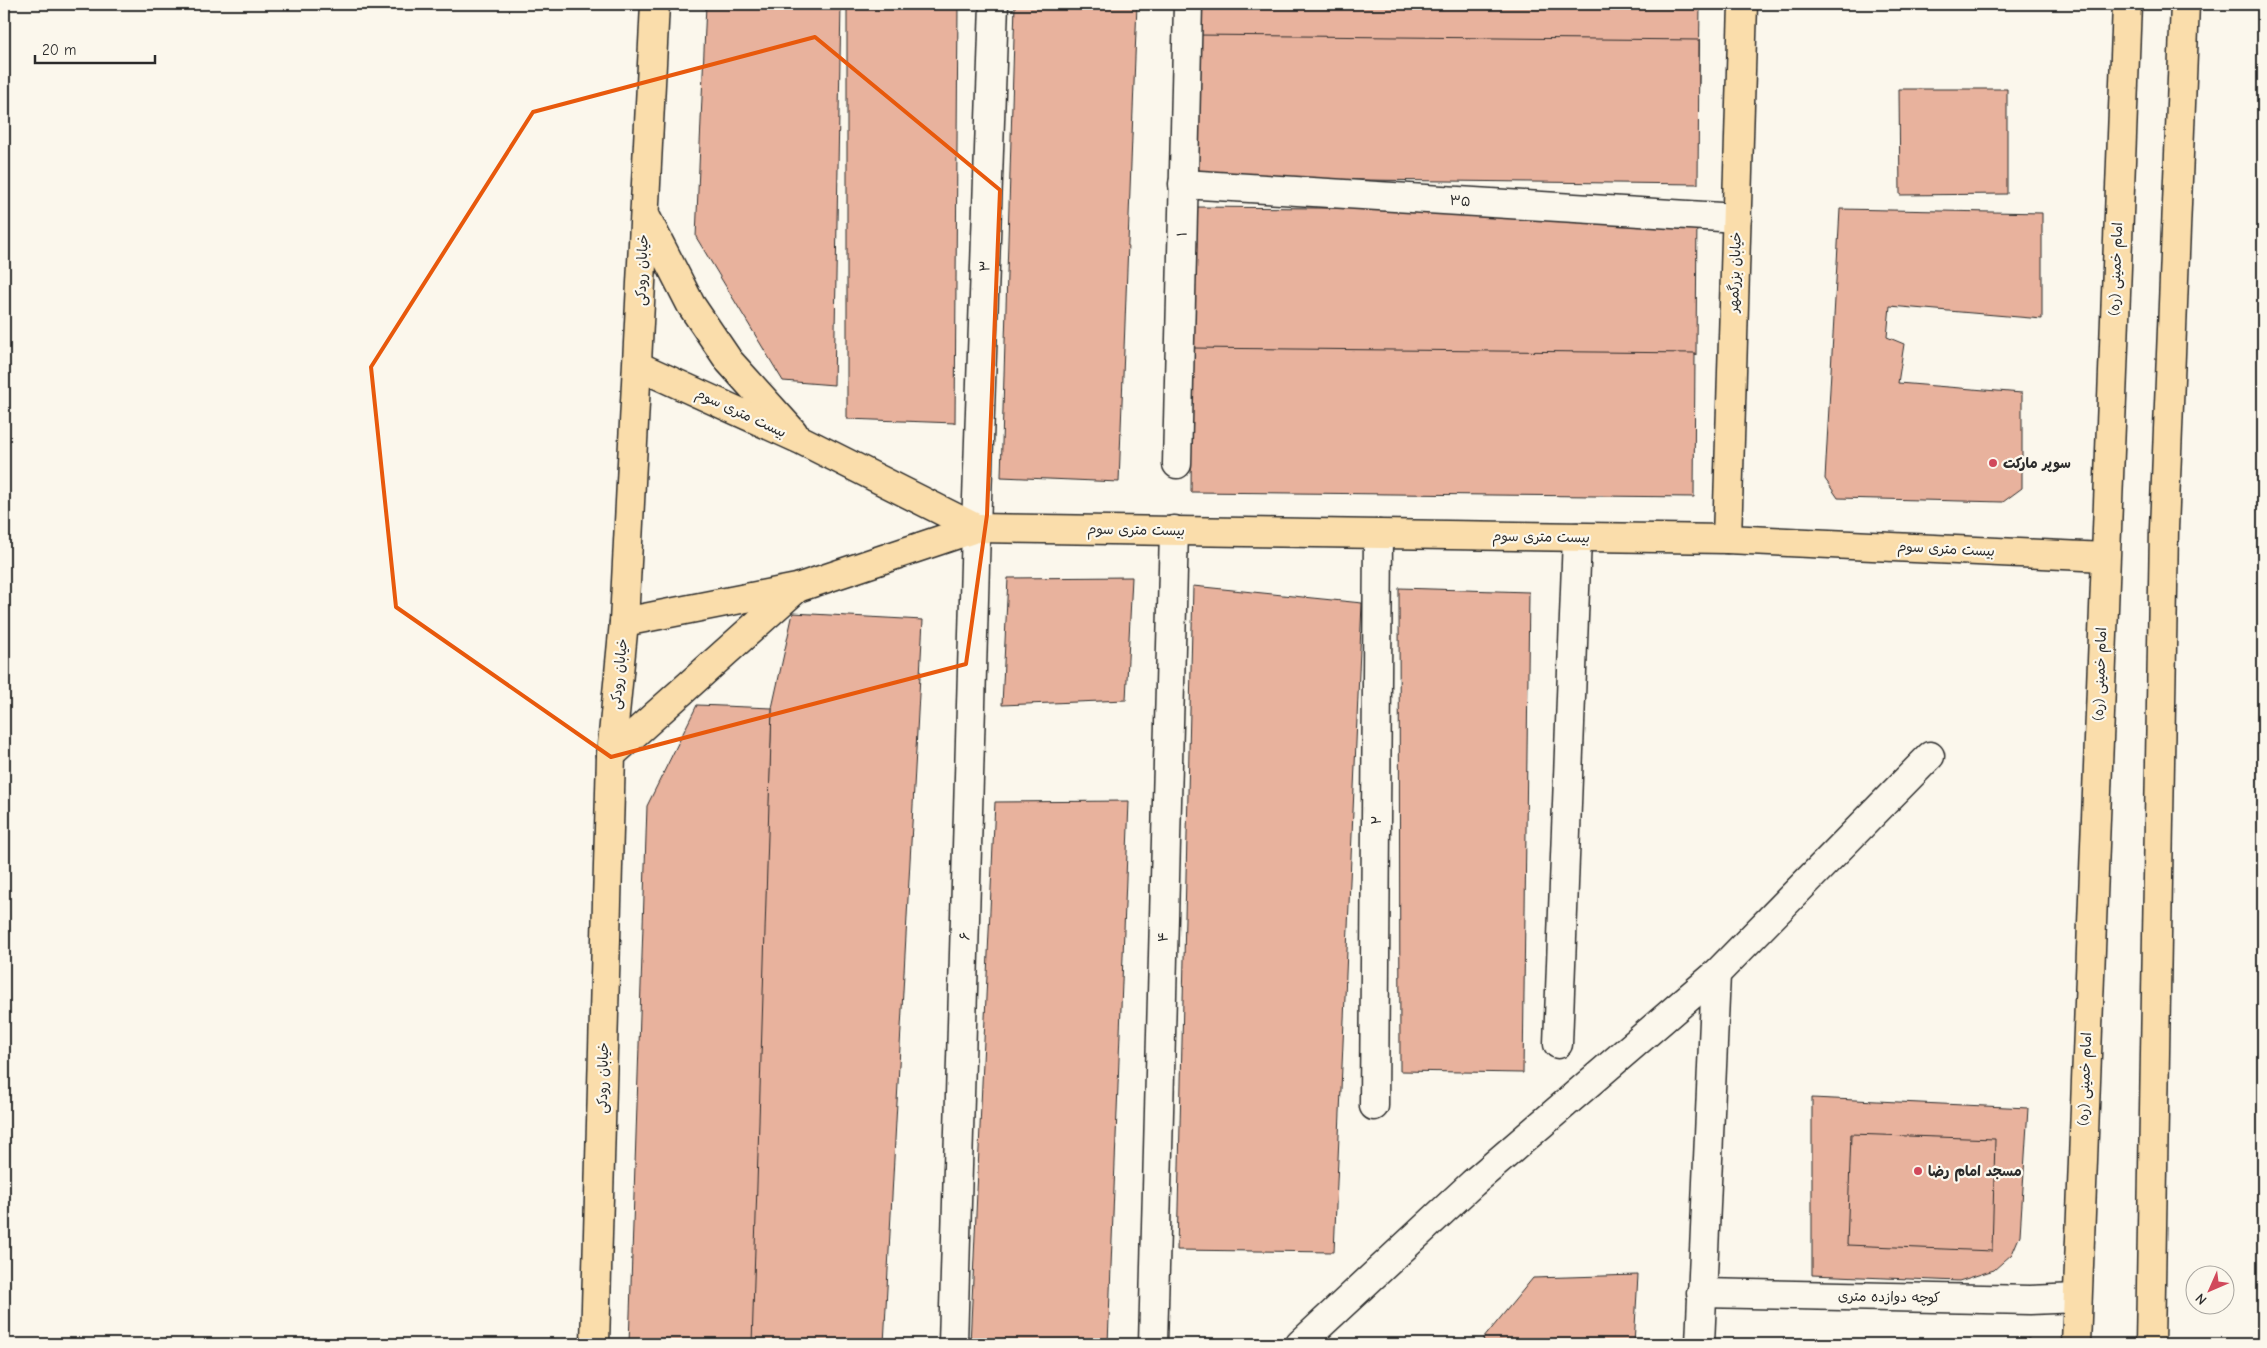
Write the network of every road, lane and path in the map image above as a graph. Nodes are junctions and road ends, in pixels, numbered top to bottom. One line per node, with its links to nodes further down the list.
1 (655, 4): 8 (main road, خیابان رودکی)
2 (994, 4): 13 (street, ۳)
3 (1188, 4): 7 (street, ۱)
4 (1743, 4): 9 (main road, خیابان بزرگمهر)
5 (2127, 4): 18 (main road, امام خمینی (ره))
6 (2185, 4): 34 (main road)
7 (1183, 184): 9 (street, ۳۵); 12 (street, ۱)
8 (644, 212): 10 (main road, خیابان رودکی); 11 (main road)
9 (1736, 218): 17 (main road, خیابان بزرگمهر)
10 (638, 366): 11 (main road, بیست متری سوم); 20 (main road, خیابان رودکی)
11 (801, 440): 13 (main road, بیست متری سوم)
12 (1177, 464)
13 (976, 528): 14 (main road, بیست متری سوم); 19 (main road, بیست متری سوم); 29 (street, ۶)
14 (1174, 530): 15 (main road, بیست متری سوم); 30 (street, ۴)
15 (1378, 534): 16 (main road, بیست متری سوم); 25 (street, ۲)
16 (1577, 537): 17 (main road, بیست متری سوم); 24 (street)
17 (1727, 540): 18 (main road, بیست متری سوم)
18 (2105, 556): 27 (main road, امام خمینی (ره))
19 (796, 588): 20 (main road, بیست متری سوم); 21 (main road)
20 (624, 622): 21 (main road, خیابان رودکی)
21 (611, 755): 28 (main road, خیابان رودکی)
22 (1930, 756): 23 (street)
23 (1716, 974): 26 (street); 31 (street)
24 (1558, 1044)
25 (1374, 1106)
26 (1701, 1293): 27 (street, کوچه دوازده متری); 32 (street)
27 (2077, 1298): 33 (main road, امام خمینی (ره))
28 (595, 1344)
29 (953, 1344)
30 (1153, 1344)
31 (1300, 1344)
32 (1700, 1344)
33 (2076, 1344)
34 (2150, 1344)

